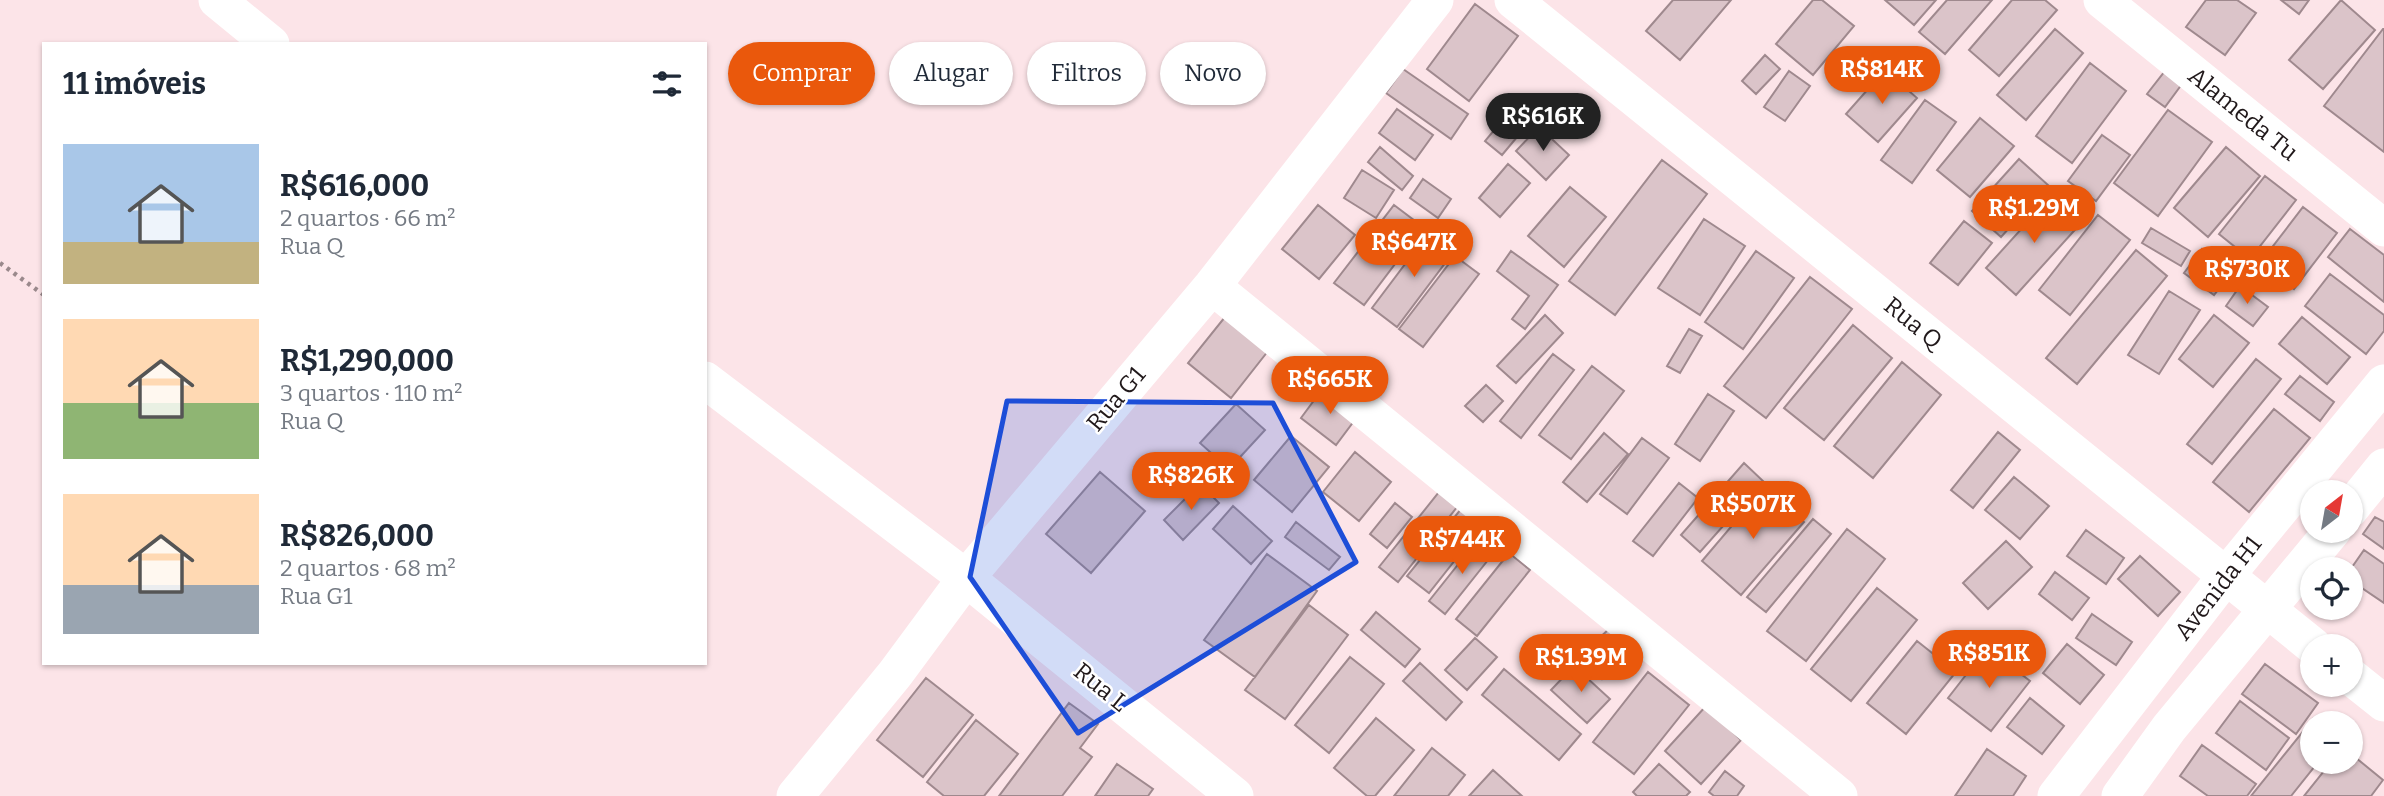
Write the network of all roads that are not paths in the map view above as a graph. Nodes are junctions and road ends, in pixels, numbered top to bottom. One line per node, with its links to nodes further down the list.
1 (218, 0): 5 (street)
2 (1435, 0): 7 (street, Rua G1)
3 (1513, 0): 13 (street, Rua Q)
4 (2102, 0): 6 (street, Alameda Tu)
5 (269, 42)
6 (2384, 228)
7 (1212, 286): 14 (street, Rua G1); 21 (street)
8 (707, 382): 14 (street, Rua L)
9 (2384, 383): 13 (street, Avenida H1)
10 (2384, 467): 11 (street)
11 (2363, 493)
12 (2323, 543): 15 (street, Avenida H1)
13 (2225, 577): 15 (street, Rua Q); 22 (street, Avenida H1)
14 (966, 578): 19 (street, Rua G1); 20 (street, Rua L)
15 (2269, 610): 16 (street, Rua Q); 23 (street, Avenida H1)
16 (2300, 635)
17 (2363, 686): 18 (street)
18 (2384, 703)
19 (795, 796)
20 (1235, 796)
21 (1839, 796)
22 (2056, 796)
23 (2120, 796)

